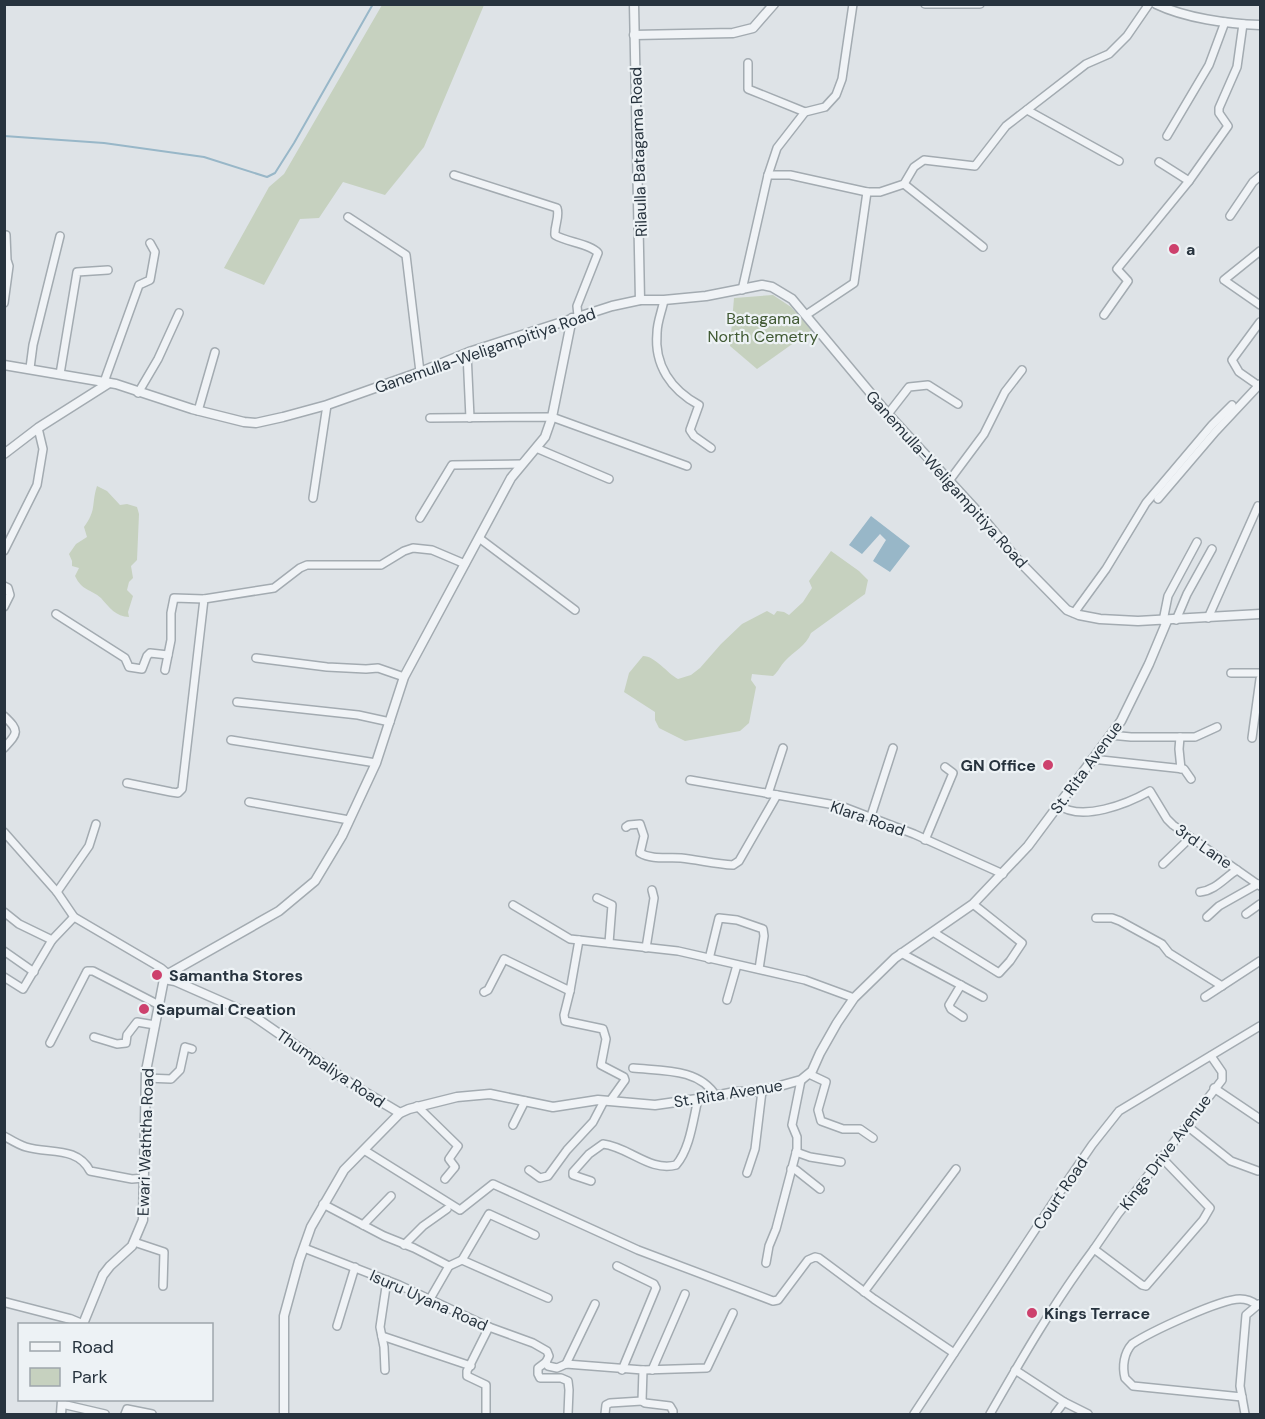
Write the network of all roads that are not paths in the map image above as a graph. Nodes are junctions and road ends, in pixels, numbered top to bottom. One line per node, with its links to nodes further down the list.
1 (634, 4): 11 (street, Rilaulla Batagama Road)
2 (774, 4): 11 (street)
3 (853, 4): 14 (street)
4 (926, 4): 5 (street)
5 (980, 4)
6 (1149, 4): 13 (street)
7 (1156, 4): 8 (street)
8 (1225, 22): 9 (street); 15 (street)
9 (1243, 24): 10 (street); 21 (street)
10 (1260, 25)
11 (634, 35): 33 (street, Rilaulla Batagama Road)
12 (748, 63): 14 (street)
13 (1027, 110): 16 (street); 22 (street)
14 (806, 112): 18 (street)
15 (1167, 136)
16 (1119, 161)
17 (1160, 162): 21 (street)
18 (768, 175): 23 (street); 32 (street)
19 (454, 176): 40 (street)
20 (1260, 176): 24 (street)
21 (1189, 181): 39 (street)
22 (904, 184): 23 (street); 29 (street)
23 (867, 192): 38 (street)
24 (1230, 216)
25 (348, 217): 47 (street)
26 (6, 235): 35 (street)
27 (60, 236): 45 (street)
28 (150, 243): 49 (street)
29 (983, 247)
30 (1260, 250): 36 (street)
31 (108, 270): 48 (street)
32 (742, 290): 34 (street, Ganemulla-Weligampitiya Road); 38 (street, Ganemulla-Weligampitiya Road)
33 (640, 300): 34 (street, Ganemulla-Weligampitiya Road); 40 (street, Ganemulla-Weligampitiya Road)
34 (664, 300): 62 (street)
35 (4, 303)
36 (1260, 305)
37 (179, 313): 51 (street)
38 (806, 315): 56 (street, Ganemulla-Weligampitiya Road)
39 (1104, 315)
40 (575, 317): 43 (street, Ganemulla-Weligampitiya Road); 57 (street)
41 (1260, 322): 50 (street)
42 (215, 352): 55 (street)
43 (467, 353): 47 (street, Ganemulla-Weligampitiya Road); 59 (street)
44 (4, 365): 45 (street, Ganemulla-Weligampitiya Road)
45 (30, 368): 48 (street, Ganemulla-Weligampitiya Road)
46 (1022, 370): 67 (street)
47 (420, 372): 53 (street, Ganemulla-Weligampitiya Road)
48 (60, 374): 49 (street, Ganemulla-Weligampitiya Road)
49 (107, 383): 51 (street, Ganemulla-Weligampitiya Road); 60 (street)
50 (1260, 385): 69 (street)
51 (138, 393): 55 (street, Ganemulla-Weligampitiya Road)
52 (958, 404): 56 (street)
53 (327, 405): 55 (street, Ganemulla-Weligampitiya Road); 68 (street)
54 (1232, 405): 81 (street)
55 (198, 411)
56 (888, 414): 67 (street, Ganemulla-Weligampitiya Road)
57 (552, 417): 59 (street); 61 (street); 65 (street)
58 (430, 418): 59 (street)
59 (470, 418)
60 (38, 429): 63 (street); 75 (street)
61 (536, 448): 64 (street); 66 (street)
62 (711, 448)
63 (4, 454)
64 (522, 464): 71 (street); 72 (street)
65 (687, 466)
66 (609, 479)
67 (949, 481): 81 (street, Ganemulla-Weligampitiya Road)
68 (313, 498)
69 (1158, 498)
70 (1258, 506): 84 (street)
71 (420, 518)
72 (479, 538): 76 (street); 80 (street)
73 (1197, 542): 85 (street)
74 (1212, 549): 85 (street)
75 (4, 551)
76 (465, 564): 78 (street); 91 (street)
77 (4, 586): 79 (street)
78 (204, 599): 86 (street); 110 (street)
79 (4, 607)
80 (575, 610)
81 (1074, 613): 85 (street, Ganemulla-Weligampitiya Road)
82 (56, 614): 86 (street)
83 (1260, 614): 84 (street, Ganemulla-Weligampitiya Road)
84 (1208, 618): 85 (street, Ganemulla-Weligampitiya Road)
85 (1168, 621): 97 (street, St. Rita Avenue)
86 (168, 655): 88 (street)
87 (256, 658): 91 (street)
88 (165, 669)
89 (1231, 673): 90 (street)
90 (1260, 673)
91 (404, 677): 95 (street)
92 (1260, 679): 99 (street)
93 (237, 702): 95 (street)
94 (4, 716): 102 (street)
95 (390, 722): 105 (street)
96 (1216, 727): 98 (street)
97 (1110, 735): 98 (street); 104 (street, St. Rita Avenue)
98 (1180, 737): 107 (street)
99 (1252, 738)
100 (231, 740): 105 (street)
101 (893, 747): 115 (street)
102 (4, 748)
103 (783, 748): 111 (street)
104 (1092, 759): 107 (street); 114 (street, St. Rita Avenue)
105 (376, 763): 116 (street)
106 (945, 767): 121 (street)
107 (1181, 769): 108 (street)
108 (1191, 779)
109 (690, 780): 111 (street, Klara Road)
110 (127, 783)
111 (768, 794): 112 (street, Klara Road)
112 (777, 795): 115 (street, Klara Road); 118 (street)
113 (249, 802): 116 (street)
114 (1058, 805): 120 (street, 3rd Lane); 124 (street, St. Rita Avenue)
115 (871, 816): 121 (street, Klara Road)
116 (349, 820): 151 (street)
117 (96, 824): 127 (street)
118 (626, 827)
119 (4, 832): 127 (street)
120 (1190, 838): 122 (street); 123 (street, 3rd Lane)
121 (925, 840): 124 (street, Klara Road)
122 (1163, 864)
123 (1237, 870): 125 (street, 3rd Lane); 128 (street)
124 (1003, 874): 131 (street, St. Rita Avenue)
125 (1259, 885): 136 (street)
126 (652, 891): 142 (street)
127 (57, 892): 135 (street)
128 (1200, 892)
129 (597, 898): 141 (street)
130 (1260, 903): 134 (street)
131 (973, 904): 138 (street, St. Rita Avenue); 138 (street)
132 (513, 905): 140 (street)
133 (4, 912): 139 (street)
134 (1246, 914)
135 (74, 917): 139 (street); 151 (street)
136 (1207, 917)
137 (1096, 918): 153 (street)
138 (933, 932): 144 (street, St. Rita Avenue)
139 (52, 940): 149 (street)
140 (579, 940): 141 (street); 154 (street)
141 (609, 943): 142 (street)
142 (646, 948): 145 (street)
143 (4, 951): 149 (street)
144 (901, 953): 152 (street); 158 (street, St. Rita Avenue)
145 (709, 959): 147 (street); 148 (street)
146 (1260, 961): 153 (street)
147 (737, 965): 148 (street); 159 (street)
148 (759, 969): 158 (street)
149 (34, 972): 150 (street)
150 (4, 976)
151 (166, 977): 160 (street, Ewari Waththa Road); 179 (street, Thumpaliya Road)
152 (961, 985): 156 (street); 161 (street)
153 (1222, 986): 157 (street)
154 (570, 991): 155 (street); 177 (street)
155 (484, 992)
156 (983, 997)
157 (1205, 997)
158 (854, 998): 169 (street, St. Rita Avenue)
159 (727, 1000)
160 (159, 1005): 162 (street, Ewari Waththa Road); 165 (street)
161 (963, 1017)
162 (155, 1025): 164 (street); 170 (street, Ewari Waththa Road)
163 (1260, 1026): 167 (street, Court Road)
164 (94, 1037)
165 (50, 1043)
166 (192, 1049): 170 (street)
167 (1211, 1056): 172 (street, Kings Drive Avenue); 227 (street, Court Road)
168 (633, 1068): 174 (street)
169 (809, 1074): 171 (street, St. Rita Avenue); 184 (street)
170 (146, 1078): 194 (street, Ewari Waththa Road)
171 (801, 1080): 173 (street, St. Rita Avenue); 186 (street)
172 (1214, 1088): 180 (street); 182 (street, Kings Drive Avenue)
173 (762, 1091): 174 (street, St. Rita Avenue); 193 (street)
174 (716, 1096): 175 (street, St. Rita Avenue)
175 (698, 1099): 177 (street, St. Rita Avenue); 196 (street)
176 (525, 1101): 177 (street, St. Rita Avenue); 178 (street, St. Rita Avenue); 181 (street)
177 (607, 1101): 191 (street)
178 (417, 1106): 179 (street, St. Rita Avenue); 195 (street)
179 (400, 1113): 185 (street, St. Rita Avenue)
180 (1260, 1119)
181 (513, 1125)
182 (1186, 1125): 187 (street, Kings Drive Avenue); 192 (street)
183 (4, 1136): 194 (street)
184 (873, 1138)
185 (364, 1150): 199 (street, St. Rita Avenue); 214 (street)
186 (796, 1152): 188 (street); 190 (street)
187 (1161, 1158): 206 (street, Kings Drive Avenue); 206 (street)
188 (841, 1162)
189 (956, 1168): 214 (street)
190 (791, 1169): 197 (street); 208 (street)
191 (529, 1170)
192 (1258, 1171)
193 (747, 1173)
194 (144, 1178): 203 (street, Ewari Waththa Road)
195 (446, 1179)
196 (591, 1181)
197 (820, 1189)
198 (391, 1196): 201 (street)
199 (323, 1204): 201 (street); 205 (street, St. Rita Avenue)
200 (447, 1209): 204 (street)
201 (363, 1225): 204 (street)
202 (535, 1235): 207 (street)
203 (134, 1242): 213 (street); 223 (street, Ewari Waththa Road)
204 (404, 1245): 209 (street)
205 (304, 1248): 211 (street, Isuru Uyana Road); 244 (street, St. Rita Avenue)
206 (1094, 1249): 235 (street, Kings Drive Avenue)
207 (462, 1260): 209 (street); 216 (street)
208 (766, 1263)
209 (448, 1266): 217 (street)
210 (617, 1266): 232 (street)
211 (354, 1267): 212 (street, Isuru Uyana Road); 224 (street)
212 (387, 1280): 217 (street, Isuru Uyana Road); 226 (street)
213 (163, 1286)
214 (864, 1292): 227 (street)
215 (686, 1294): 234 (street)
216 (548, 1298)
217 (430, 1299): 225 (street, Isuru Uyana Road)
218 (4, 1302): 222 (street)
219 (595, 1304): 229 (street)
220 (1259, 1304): 236 (street); 236 (street)
221 (734, 1313): 234 (street)
222 (80, 1323)
223 (83, 1323)
224 (337, 1326)
225 (489, 1327): 228 (street, Isuru Uyana Road); 230 (street)
226 (382, 1336): 230 (street); 231 (street)
227 (954, 1353): 249 (street, Court Road)
228 (547, 1359): 229 (street); 246 (street)
229 (566, 1364): 232 (street)
230 (471, 1366): 245 (street)
231 (385, 1370)
232 (622, 1370): 233 (street)
233 (643, 1370): 234 (street); 237 (street)
234 (652, 1370)
235 (1015, 1370): 239 (street); 250 (street)
236 (1242, 1397): 253 (street)
237 (642, 1401): 247 (street); 248 (street)
238 (62, 1402): 240 (street); 241 (street)
239 (1064, 1402): 251 (street); 252 (street)
240 (61, 1414)
241 (105, 1414)
242 (125, 1414): 243 (street)
243 (152, 1414)
244 (284, 1414)
245 (486, 1414)
246 (568, 1414)
247 (605, 1414)
248 (673, 1414)
249 (914, 1414)
250 (990, 1414)
251 (1055, 1414)
252 (1088, 1414)
253 (1245, 1414)

